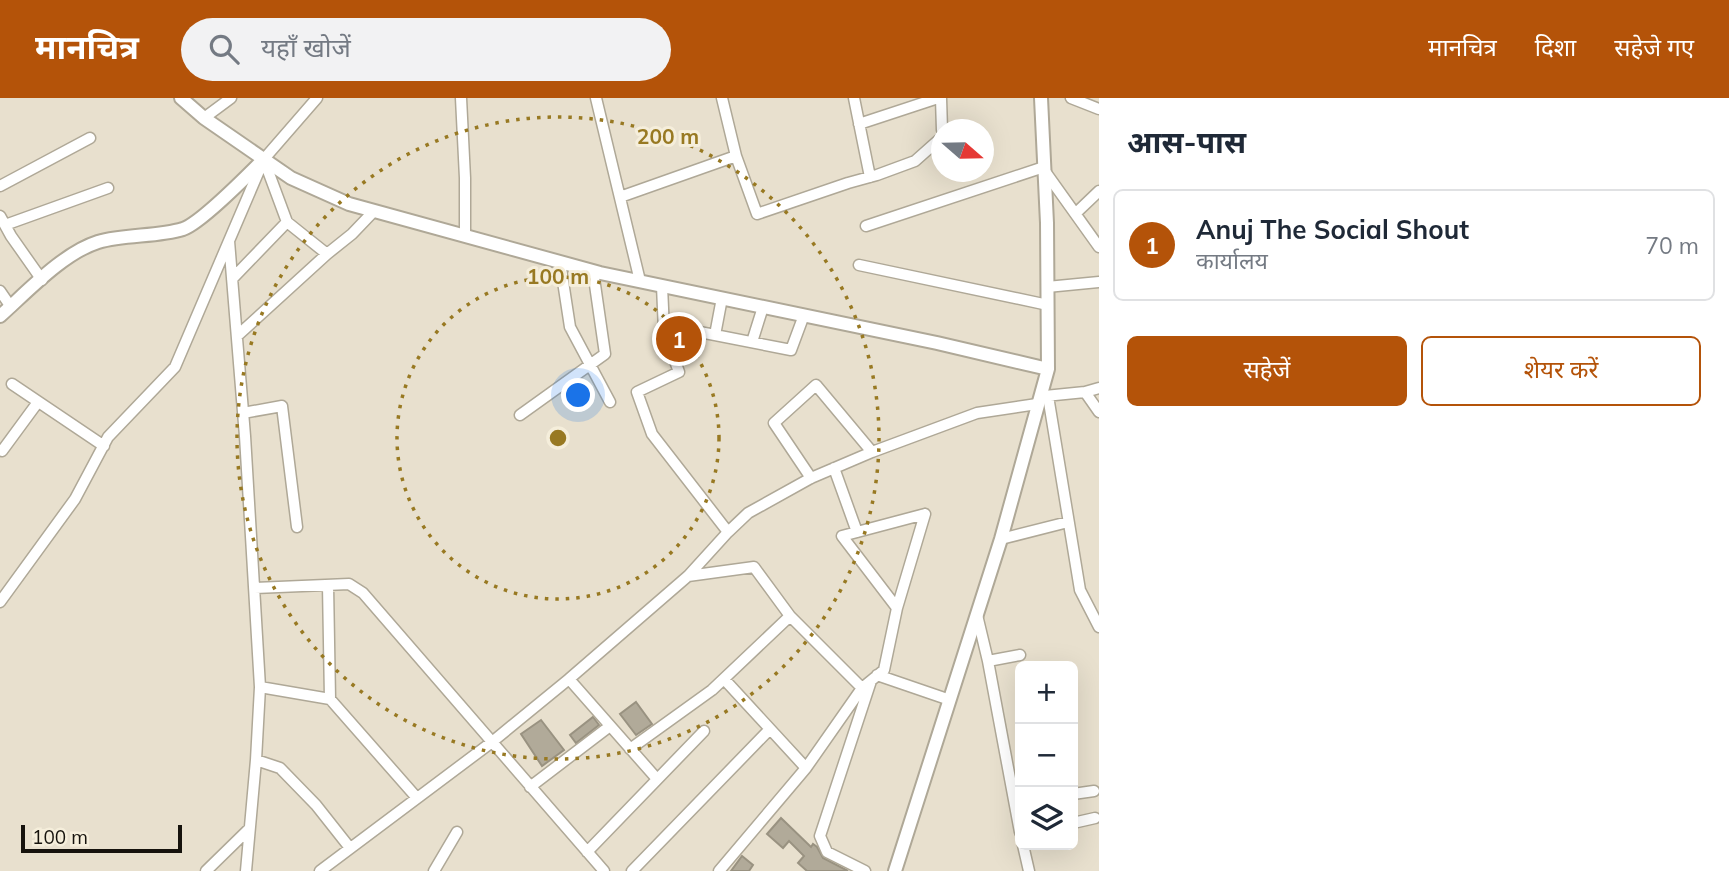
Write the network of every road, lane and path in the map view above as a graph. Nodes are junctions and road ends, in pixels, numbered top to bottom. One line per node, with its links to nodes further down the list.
1 (181, 98): 12 (street)
2 (231, 98): 12 (street)
3 (317, 98): 18 (street)
4 (461, 98): 30 (street)
5 (596, 98): 24 (street)
6 (722, 98): 17 (street)
7 (854, 98): 14 (street)
8 (940, 98): 13 (street); 14 (street)
9 (1041, 98): 19 (street)
10 (1071, 98): 11 (street)
11 (1099, 109)
12 (204, 118): 18 (street)
13 (941, 119)
14 (859, 124): 20 (street)
15 (90, 138): 21 (street)
16 (931, 146): 20 (street)
17 (736, 156): 20 (street); 24 (street)
18 (264, 159): 25 (street); 28 (street); 31 (street); 38 (street)
19 (1044, 169): 26 (street); 29 (street); 42 (street)
20 (870, 177)
21 (0, 186)
22 (108, 187): 27 (street)
23 (1099, 191): 26 (street)
24 (620, 197): 39 (street)
25 (374, 211): 30 (street); 33 (street)
26 (1076, 213): 32 (street)
27 (3, 220): 38 (street)
28 (287, 222): 33 (street); 37 (street)
29 (866, 226)
30 (465, 236): 34 (street)
31 (229, 241): 37 (street); 65 (street)
32 (1098, 245)
33 (327, 254): 52 (street)
34 (560, 262): 36 (street); 54 (street)
35 (859, 265): 45 (street)
36 (593, 271): 39 (street); 54 (street)
37 (232, 279): 52 (street)
38 (42, 280): 46 (street)
39 (640, 281): 41 (street)
40 (1099, 282): 42 (street)
41 (662, 286): 44 (street); 50 (street)
42 (1047, 287): 45 (street)
43 (0, 291): 46 (street)
44 (722, 298): 47 (street); 51 (street)
45 (1048, 305): 55 (street)
46 (11, 307): 49 (street)
47 (763, 307): 48 (street); 53 (street)
48 (804, 315): 53 (street); 55 (street)
49 (0, 316)
50 (664, 325): 51 (street); 72 (street)
51 (715, 335): 53 (street)
52 (237, 336): 63 (street)
53 (752, 342)
54 (589, 367): 61 (street); 64 (street)
55 (1048, 369): 59 (street)
56 (12, 384): 60 (street)
57 (1099, 388): 58 (street)
58 (1085, 392): 59 (street); 62 (street)
59 (1042, 399): 67 (street); 70 (street); 74 (street)
60 (38, 402): 65 (street); 66 (street)
61 (610, 402)
62 (1099, 412)
63 (243, 413): 71 (street); 77 (street)
64 (520, 415)
65 (104, 446): 78 (street)
66 (2, 451)
67 (872, 452): 68 (street); 69 (street)
68 (834, 468): 69 (street); 73 (street)
69 (811, 478): 72 (street)
70 (1068, 522): 74 (street); 82 (street)
71 (297, 527)
72 (727, 532): 75 (street)
73 (857, 532): 79 (street); 79 (street)
74 (1002, 539): 80 (street)
75 (688, 576): 81 (street); 87 (street)
76 (328, 585): 77 (street); 90 (street); 95 (street)
77 (255, 588): 88 (street)
78 (0, 602)
79 (897, 608): 85 (street)
80 (977, 614): 84 (street); 91 (street)
81 (790, 616): 86 (street); 89 (street)
82 (1099, 627)
83 (1020, 655): 84 (street)
84 (988, 661): 102 (street)
85 (874, 677): 89 (street); 91 (street); 119 (street)
86 (724, 678): 93 (street); 96 (street)
87 (569, 679): 92 (street); 95 (street)
88 (260, 687): 90 (street); 97 (street)
89 (862, 688): 98 (street)
90 (330, 699): 104 (street)
91 (950, 700): 120 (street)
92 (610, 726): 96 (street); 100 (street)
93 (770, 729): 98 (street); 117 (street)
94 (704, 731): 99 (street)
95 (492, 742): 100 (street); 104 (street)
96 (631, 749): 99 (street)
97 (256, 760): 107 (street); 109 (street)
98 (806, 768): 118 (street)
99 (657, 779): 111 (street)
100 (530, 787): 111 (street)
101 (1094, 790): 103 (street)
102 (1015, 793)
103 (1078, 793)
104 (417, 798): 109 (street)
105 (1095, 818): 106 (street)
106 (1078, 822)
107 (249, 829): 112 (street); 113 (street)
108 (457, 832): 115 (street)
109 (350, 848): 114 (street)
110 (1024, 850): 121 (street)
111 (587, 852): 116 (street)
112 (206, 871)
113 (246, 871)
114 (320, 871)
115 (434, 871)
116 (604, 871)
117 (632, 871)
118 (719, 871)
119 (865, 871)
120 (895, 871)
121 (1029, 871)

